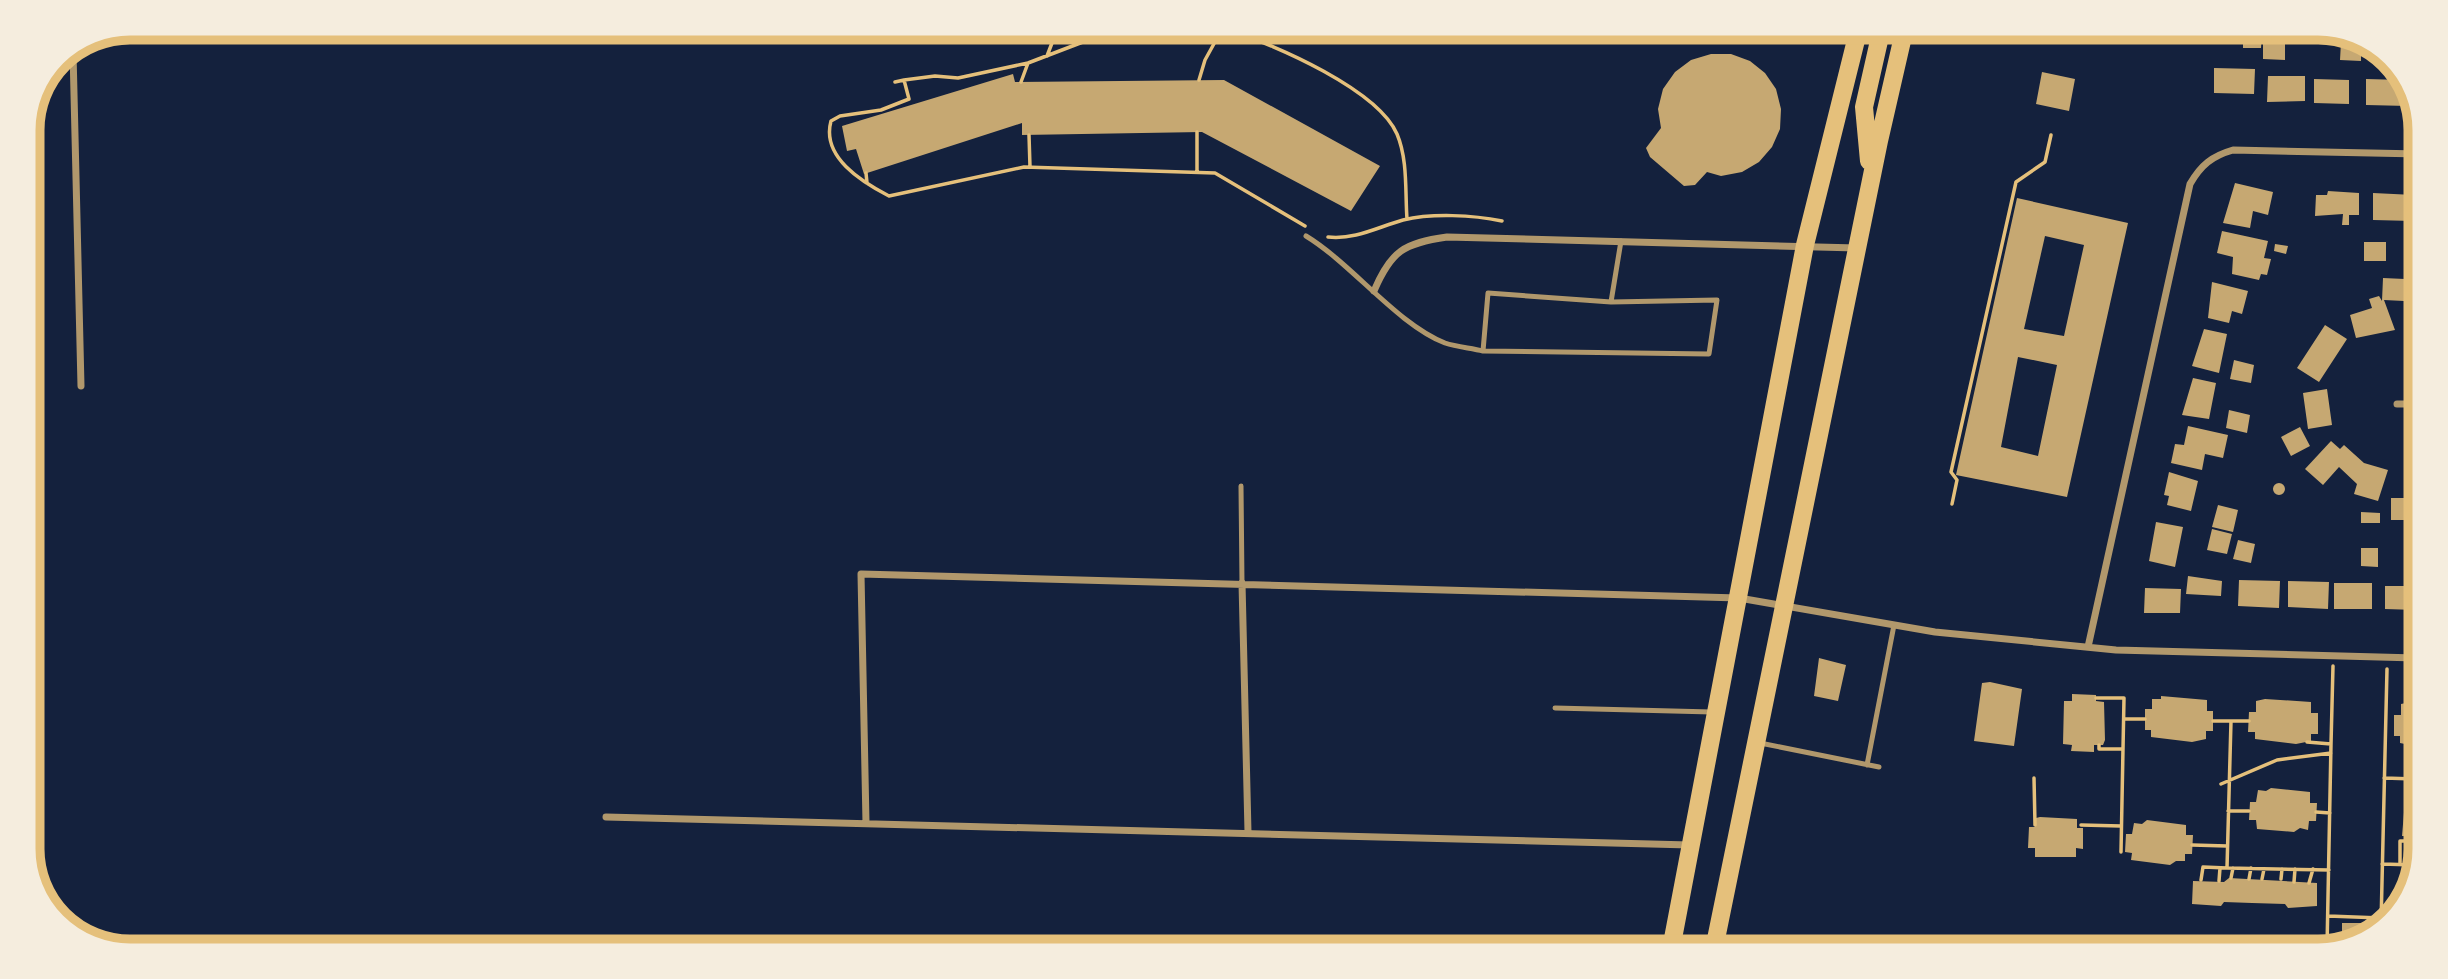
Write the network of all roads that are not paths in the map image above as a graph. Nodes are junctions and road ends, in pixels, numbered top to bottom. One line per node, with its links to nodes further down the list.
1 (1856, 40): 9 (main road)
2 (1879, 40): 6 (main road)
3 (1902, 40): 6 (main road)
4 (73, 61): 14 (street)
5 (2408, 154): 22 (street)
6 (1871, 182): 10 (main road)
7 (1306, 236): 11 (lane)
8 (1621, 241): 9 (street); 11 (street); 12 (lane)
9 (1805, 245): 10 (street); 19 (main road)
10 (1857, 248): 20 (main road)
11 (1374, 291): 13 (lane)
12 (1611, 302): 13 (lane); 13 (lane)
13 (1483, 351)
14 (81, 386)
15 (2398, 404): 16 (street)
16 (2408, 404)
17 (1241, 486): 18 (lane)
18 (1242, 583): 19 (street); 30 (street); 31 (street)
19 (1739, 598): 20 (street); 25 (main road)
20 (1785, 606): 21 (street); 26 (main road)
21 (1894, 625): 22 (street); 27 (lane)
22 (2088, 647): 23 (street)
23 (2408, 657)
24 (1555, 708): 25 (lane)
25 (1715, 712): 32 (main road)
26 (1757, 743): 27 (lane); 34 (main road)
27 (1867, 765): 28 (lane)
28 (1880, 767)
29 (606, 817): 30 (street)
30 (866, 823): 31 (street)
31 (1248, 832): 32 (street)
32 (1690, 845): 33 (main road)
33 (1673, 939)
34 (1716, 939)

